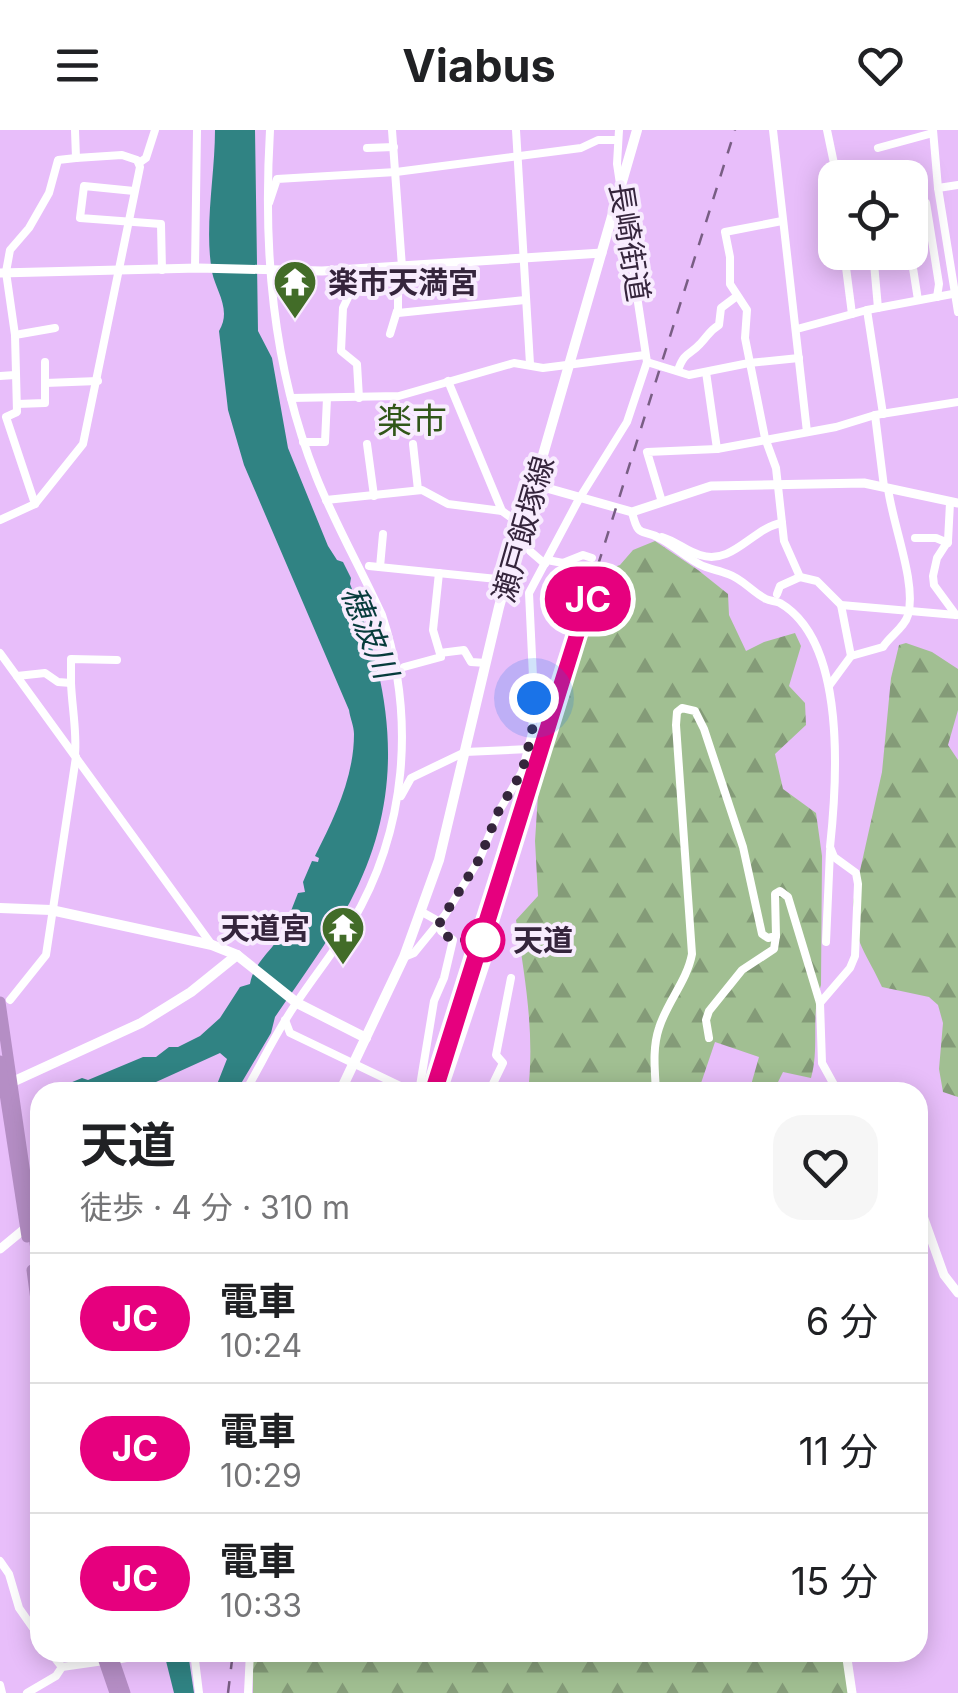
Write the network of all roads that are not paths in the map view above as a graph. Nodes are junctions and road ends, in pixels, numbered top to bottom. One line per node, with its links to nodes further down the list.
1 (75, 130): 16 (street)
2 (155, 130): 18 (street)
3 (197, 130): 31 (street)
4 (270, 130): 24 (street)
5 (392, 130): 12 (street)
6 (516, 130): 15 (street)
7 (638, 130): 21 (main road, 瀬戸飯塚線)
8 (772, 130): 26 (street)
9 (827, 130): 17 (street)
10 (933, 131): 14 (street); 22 (street)
11 (618, 135): 15 (street); 21 (street, 長崎街道)
12 (394, 147): 13 (street); 19 (street)
13 (367, 148)
14 (878, 148)
15 (518, 157): 19 (street); 29 (street)
16 (76, 158): 18 (street); 39 (street)
17 (833, 160)
18 (139, 163): 23 (street)
19 (396, 172): 24 (street); 30 (street)
20 (958, 184): 22 (street)
21 (621, 188): 28 (main road, 瀬戸飯塚線); 53 (street, 長崎街道)
22 (938, 188): 40 (street)
23 (134, 190): 27 (street); 27 (street)
24 (266, 212): 32 (street)
25 (928, 216): 42 (street)
26 (782, 221): 41 (street); 50 (street)
27 (128, 224): 33 (street); 38 (street)
28 (602, 253): 29 (street); 58 (main road, 瀬戸飯塚線)
29 (524, 258): 30 (street); 43 (street)
30 (400, 267): 34 (street); 46 (street)
31 (196, 268): 32 (street); 33 (street)
32 (266, 269): 34 (street); 66 (street)
33 (162, 270): 38 (street)
34 (353, 270): 68 (street)
35 (846, 270): 48 (street)
36 (872, 270): 45 (street)
37 (913, 270): 44 (street)
38 (119, 272): 39 (street); 64 (street)
39 (3, 273): 51 (street)
40 (957, 294): 42 (street); 47 (street)
41 (737, 296): 56 (street); 59 (street)
42 (938, 297): 44 (street)
43 (524, 300): 46 (street); 57 (street)
44 (918, 300): 45 (street)
45 (872, 309): 48 (street); 71 (street)
46 (397, 311): 52 (street)
47 (958, 312)
48 (852, 314): 50 (street)
49 (55, 328): 51 (street)
50 (796, 328): 54 (street)
51 (15, 334): 61 (street)
52 (390, 334)
53 (646, 358): 58 (street); 59 (street); 83 (street)
54 (799, 358): 56 (street); 72 (street)
55 (45, 362): 65 (street)
56 (749, 363): 60 (street); 73 (street)
57 (530, 364): 58 (street); 63 (street)
58 (570, 364): 78 (main road, 瀬戸飯塚線)
59 (678, 370): 60 (street)
60 (706, 372): 77 (street)
61 (16, 374): 62 (street); 70 (street)
62 (0, 376)
63 (448, 380): 68 (street); 88 (street)
64 (98, 381): 65 (street); 87 (street)
65 (45, 383): 70 (street)
66 (291, 398): 67 (street); 74 (street)
67 (327, 398): 68 (street); 74 (street)
68 (359, 398)
69 (958, 402): 71 (street)
70 (17, 404): 87 (street)
71 (879, 415): 72 (street); 80 (street)
72 (807, 432): 73 (street)
73 (765, 438): 77 (street); 79 (street)
74 (303, 442): 84 (street)
75 (368, 444): 82 (street)
76 (414, 444): 81 (street)
77 (717, 449): 85 (street)
78 (536, 485): 83 (street); 92 (main road, 瀬戸飯塚線)
79 (778, 487): 80 (street); 85 (street); 91 (street)
80 (886, 487): 86 (street); 106 (street)
81 (418, 490): 82 (street); 88 (street)
82 (374, 496): 84 (street)
83 (579, 499): 89 (street); 98 (street)
84 (326, 500): 120 (street)
85 (662, 502): 89 (street)
86 (954, 503): 96 (street)
87 (35, 504): 90 (street)
88 (502, 511): 92 (street)
89 (632, 512): 94 (street)
90 (0, 520)
91 (782, 523): 94 (street); 102 (street)
92 (522, 528): 98 (street); 103 (main road, 瀬戸飯塚線)
93 (382, 534): 100 (street)
94 (658, 536): 116 (street)
95 (916, 538): 96 (street)
96 (948, 543): 107 (street)
97 (592, 558): 98 (street)
98 (546, 562): 117 (street)
99 (369, 566): 100 (street)
100 (380, 567): 101 (street)
101 (439, 573): 103 (street); 109 (street)
102 (800, 577): 104 (street); 105 (street)
103 (507, 580): 112 (main road, 瀬戸飯塚線)
104 (777, 594)
105 (841, 605): 106 (street); 110 (street)
106 (909, 612): 107 (street); 110 (street)
107 (957, 617)
108 (0, 653): 114 (street)
109 (440, 653): 112 (street); 113 (street)
110 (851, 656): 116 (street)
111 (117, 660): 115 (street)
112 (486, 663): 118 (main road, 瀬戸飯塚線)
113 (404, 667)
114 (17, 676): 115 (street); 119 (street)
115 (71, 683): 119 (street)
116 (829, 686): 121 (street)
117 (529, 749): 118 (street); 125 (street)
118 (465, 752): 120 (street); 124 (main road, 瀬戸飯塚線)
119 (75, 756): 123 (street); 129 (street)
120 (396, 804): 134 (street)
121 (830, 846): 128 (street); 135 (street)
122 (0, 908): 123 (main road)
123 (51, 910): 129 (main road); 133 (street)
124 (422, 912): 125 (street); 131 (main road, 瀬戸飯塚線)
125 (440, 922): 131 (street); 144 (street)
126 (497, 931): 145 (street)
127 (776, 936): 135 (street); 138 (street); 147 (street)
128 (826, 942)
129 (212, 944): 130 (main road)
130 (238, 957): 134 (main road); 149 (main road)
131 (404, 958): 137 (main road, 瀬戸飯塚線)
132 (512, 978): 146 (street)
133 (5, 1001): 149 (highway)
134 (296, 1002): 136 (street); 137 (main road)
135 (820, 1003): 148 (street)
136 (285, 1020): 140 (street); 141 (street)
137 (366, 1038): 140 (main road, 瀬戸飯塚線)
138 (709, 1038)
139 (0, 1061): 149 (highway)
140 (354, 1063): 142 (main road, 瀬戸飯塚線); 143 (street)
141 (251, 1082)
142 (345, 1082)
143 (395, 1082)
144 (418, 1082)
145 (447, 1082)
146 (494, 1082)
147 (656, 1082)
148 (833, 1082)
149 (7, 1088): 150 (highway)
150 (30, 1211)
151 (30, 1225): 153 (street)
152 (928, 1230): 154 (street)
153 (0, 1249)
154 (958, 1294)
155 (0, 1561): 156 (street)
156 (30, 1623)
157 (58, 1662): 164 (street)
158 (83, 1662): 164 (street)
159 (109, 1662): 168 (highway)
160 (111, 1662): 169 (highway)
161 (195, 1662): 170 (street)
162 (250, 1662): 171 (street)
163 (847, 1662): 172 (street)
164 (62, 1667): 167 (street)
165 (0, 1685): 166 (street)
166 (2, 1693)
167 (27, 1693)
168 (115, 1693)
169 (125, 1693)
170 (199, 1693)
171 (248, 1693)
172 (852, 1693)

